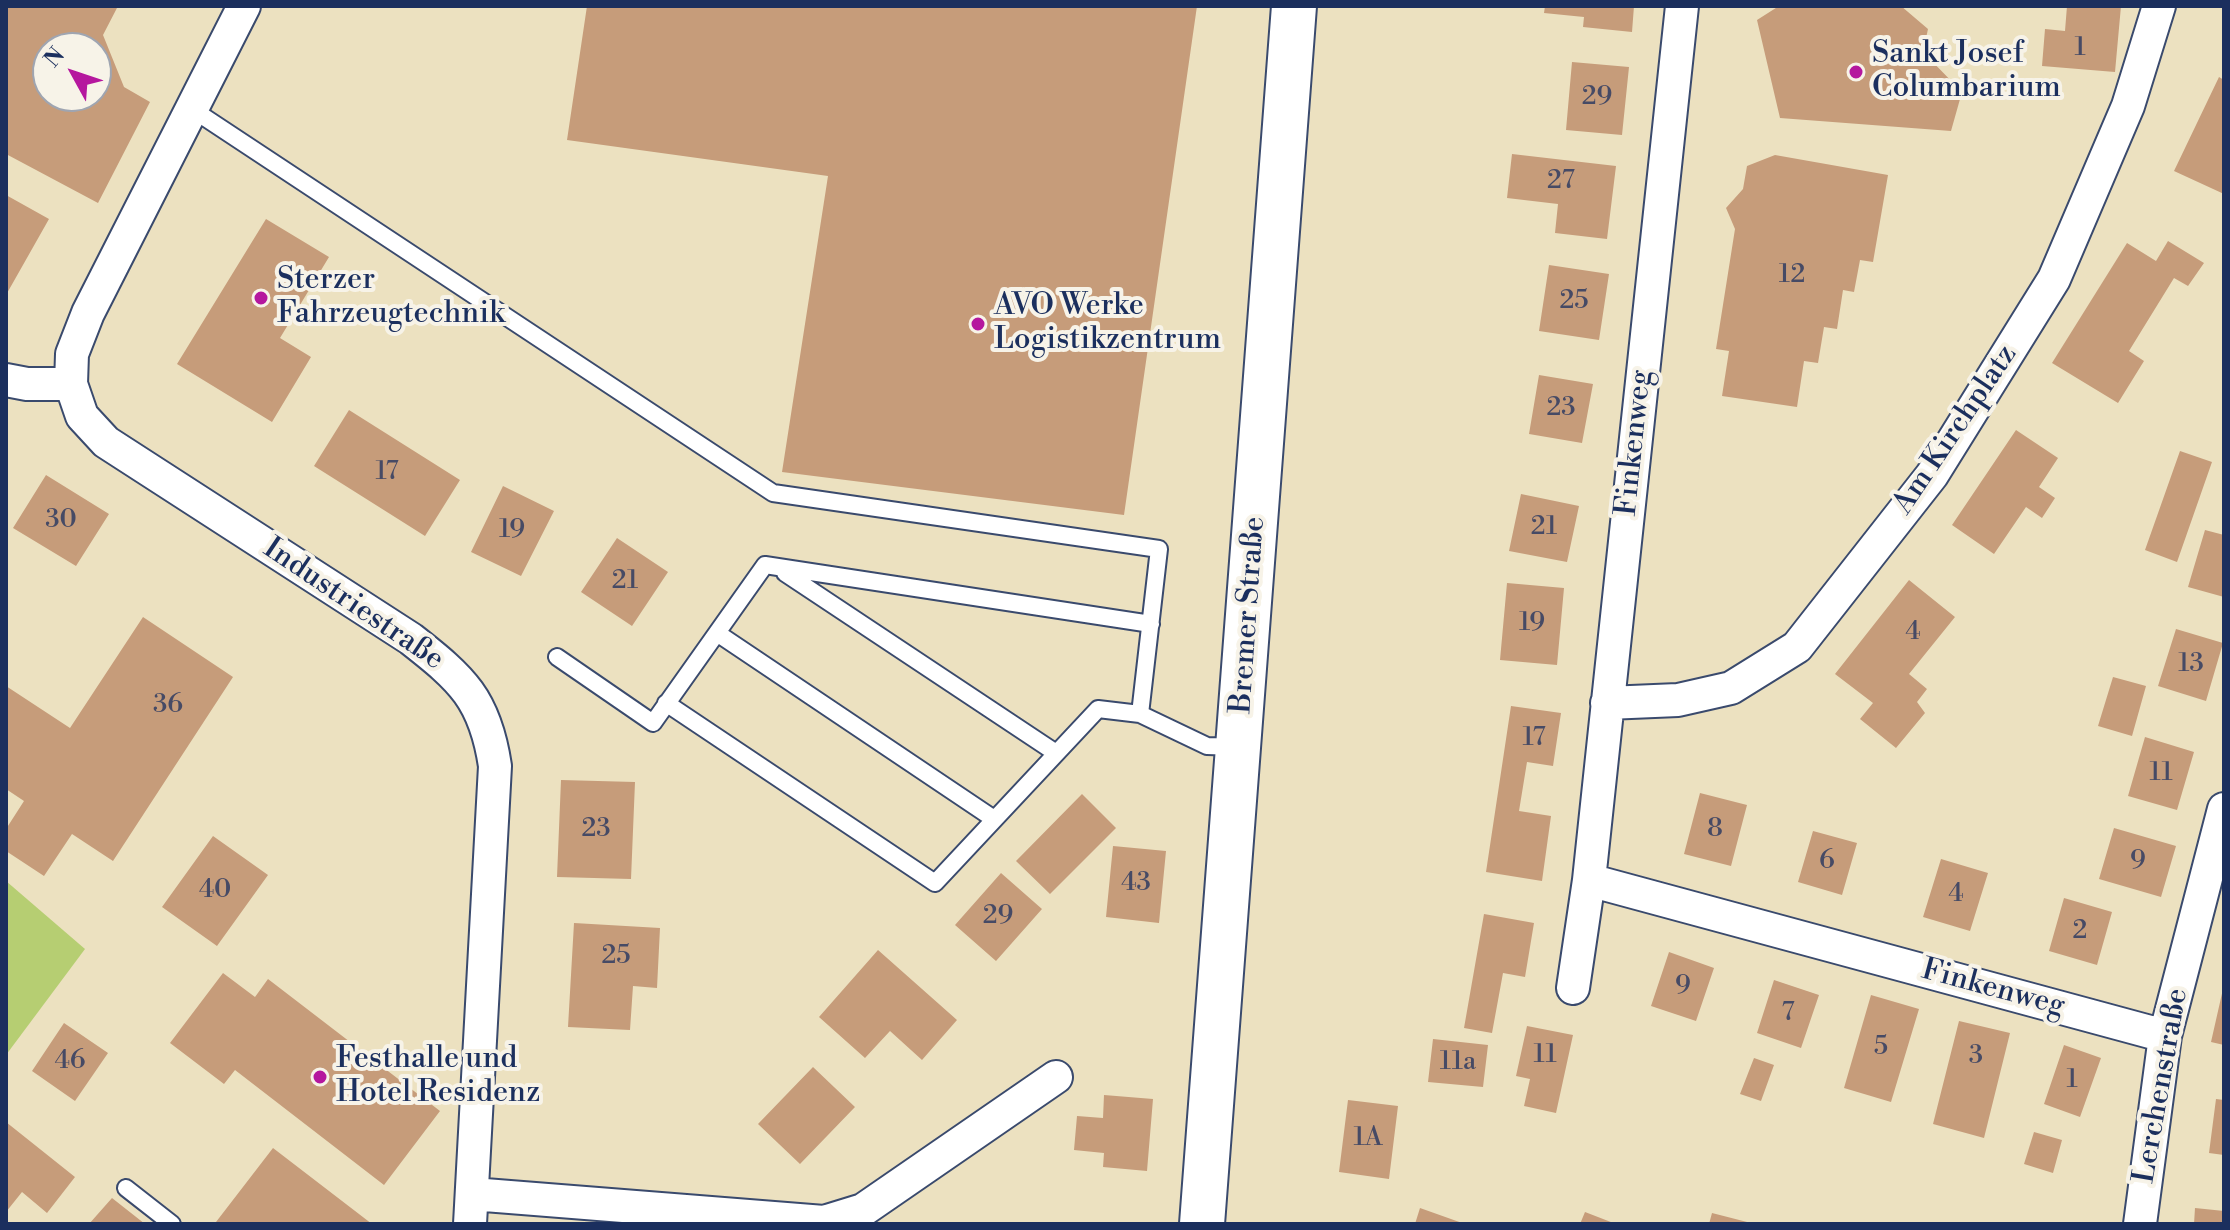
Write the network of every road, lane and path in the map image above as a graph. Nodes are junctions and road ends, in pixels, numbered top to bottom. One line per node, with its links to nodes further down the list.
1 (244, 6): 5 (street, Industriestraße)
2 (1294, 6): 15 (street, Bremer Straße)
3 (1682, 6): 13 (street, Finkenweg)
4 (2159, 6): 13 (street, Am Kirchplatz)
5 (192, 109): 7 (street, Industriestraße); 9 (lane)
6 (6, 380): 7 (street)
7 (71, 384): 24 (street, Industriestraße)
8 (780, 570): 9 (lane); 10 (lane); 16 (lane)
9 (1151, 624): 14 (lane)
10 (717, 633): 12 (lane); 18 (lane)
11 (557, 657): 12 (lane)
12 (666, 703): 18 (lane)
13 (1607, 703): 19 (street, Finkenweg)
14 (1140, 714): 15 (lane); 16 (lane)
15 (1239, 747): 26 (street, Bremer Straße)
16 (1056, 753): 18 (lane)
17 (2224, 809): 21 (street, Lerchenstraße)
18 (994, 819)
19 (1589, 880): 20 (street, Finkenweg); 21 (street, Finkenweg)
20 (1573, 988)
21 (2165, 1036): 27 (street, Lerchenstraße)
22 (1056, 1077): 24 (street, Industriestraße)
23 (126, 1188): 25 (lane)
24 (471, 1209)
25 (172, 1224)
26 (1202, 1224)
27 (2140, 1224)

